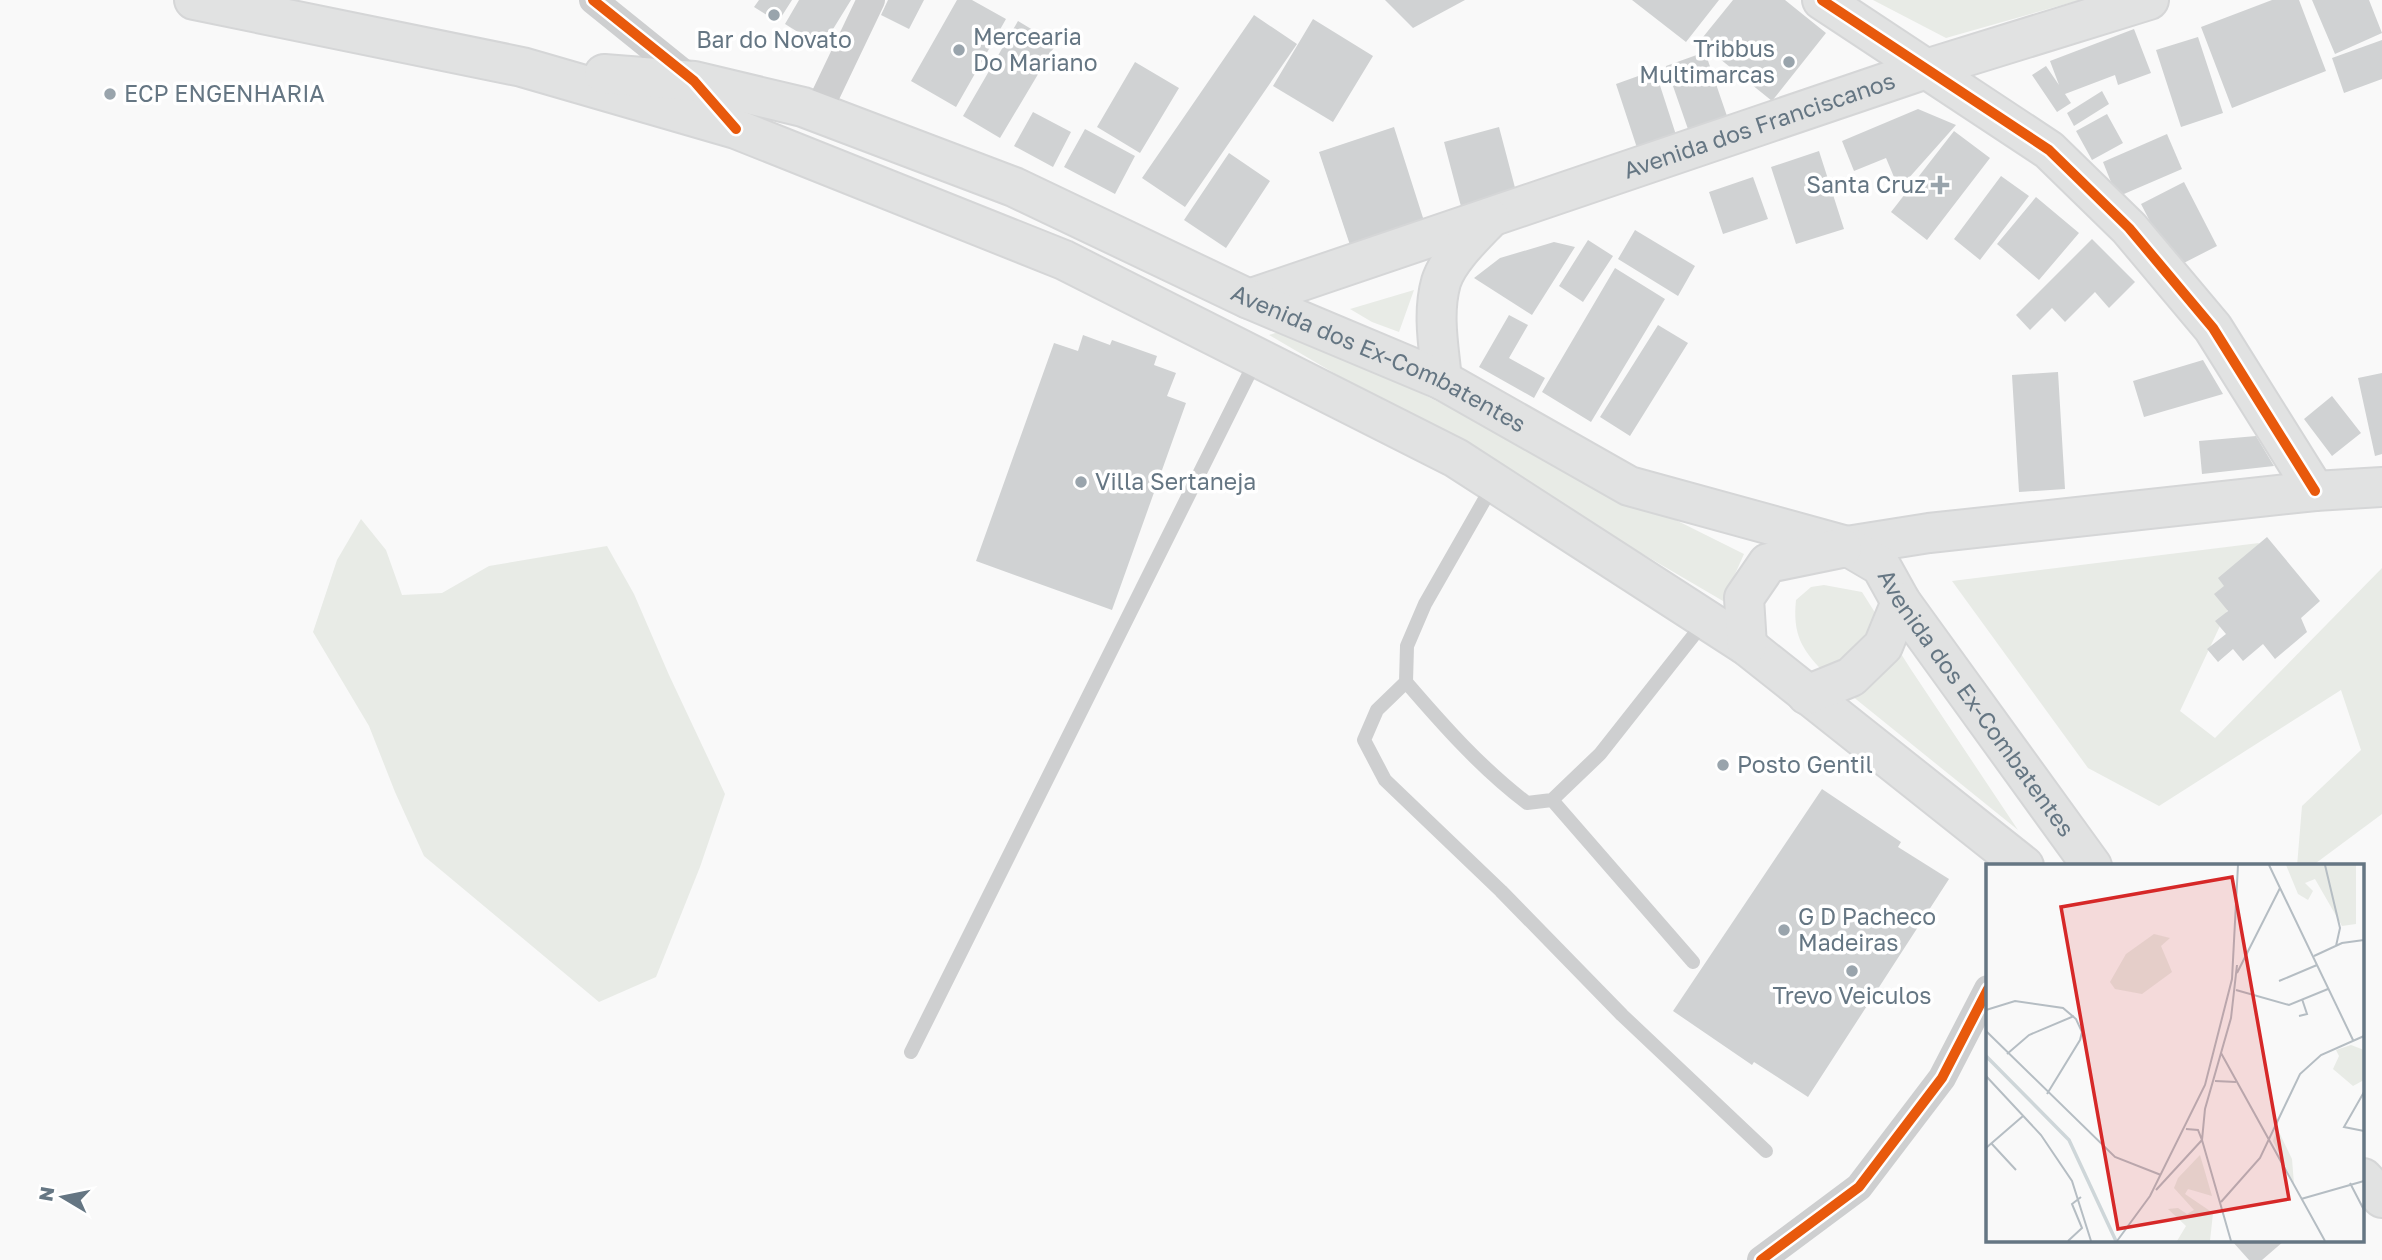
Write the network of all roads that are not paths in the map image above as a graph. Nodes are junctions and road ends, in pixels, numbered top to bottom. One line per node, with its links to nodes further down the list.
1 (194, 0): 6 (main road, Avenida dos Ex-Combatentes)
2 (593, 0): 8 (street)
3 (871, 0): 9 (street)
4 (1822, 0): 7 (main road)
5 (2149, 0): 7 (main road, Avenida dos Franciscanos)
6 (522, 67): 8 (main road, Avenida dos Ex-Combatentes); 10 (main road, Avenida dos Ex-Combatentes)
7 (1926, 69): 11 (main road, Avenida dos Franciscanos); 18 (main road)
8 (694, 81): 9 (main road, Avenida dos Ex-Combatentes); 10 (street)
9 (818, 111): 13 (main road, Avenida dos Ex-Combatentes)
10 (736, 130): 12 (main road, Avenida dos Ex-Combatentes)
11 (1490, 217): 13 (main road, Avenida dos Franciscanos); 15 (main road, Avenida dos Franciscanos)
12 (1064, 260): 13 (main road); 14 (main road, Avenida dos Ex-Combatentes)
13 (1249, 299): 15 (main road, Avenida dos Ex-Combatentes)
14 (1256, 359): 16 (main road, Avenida dos Ex-Combatentes); 30 (lane)
15 (1442, 380): 19 (main road, Avenida dos Ex-Combatentes)
16 (1494, 482): 21 (main road, Avenida dos Ex-Combatentes); 23 (lane)
17 (2382, 487): 18 (main road)
18 (2315, 491): 19 (main road)
19 (1847, 547): 20 (main road, Avenida dos Ex-Combatentes); 22 (main road)
20 (1901, 602): 24 (main road); 27 (main road, Avenida dos Ex-Combatentes)
21 (1705, 620): 22 (main road, Avenida dos Ex-Combatentes); 25 (lane)
22 (1746, 646): 24 (main road, Avenida dos Ex-Combatentes)
23 (1406, 682): 25 (lane); 31 (lane)
24 (1807, 695): 26 (main road, Avenida dos Ex-Combatentes)
25 (1552, 800): 28 (lane)
26 (2021, 864)
27 (2091, 864)
28 (1693, 962)
29 (1986, 993): 34 (street)
30 (912, 1052)
31 (1766, 1151)
32 (2364, 1179): 33 (main road)
33 (2382, 1198)
34 (1761, 1260)

